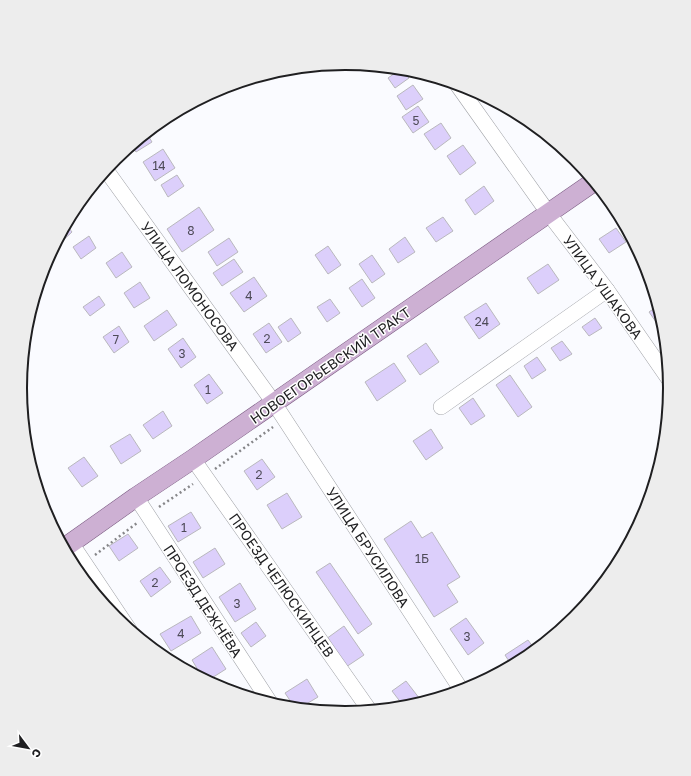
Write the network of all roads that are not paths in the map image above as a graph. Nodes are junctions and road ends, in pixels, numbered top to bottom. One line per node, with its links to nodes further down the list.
1 (462, 92): 4 (street, УЛИЦА УШАКОВА)
2 (109, 175): 7 (street, УЛИЦА ЛОМОНОСОВА)
3 (590, 184): 4 (main road, НОВОЕГОРЬЕВСКИЙ ТРАКТ)
4 (549, 214): 5 (street, УЛИЦА УШАКОВА); 7 (main road, НОВОЕГОРЬЕВСКИЙ ТРАКТ)
5 (607, 290): 6 (street, УЛИЦА УШАКОВА); 8 (street)
6 (663, 371)
7 (274, 403): 9 (main road, НОВОЕГОРЬЕВСКИЙ ТРАКТ); 14 (street, УЛИЦА БРУСИЛОВА)
8 (441, 407)
9 (193, 459): 10 (main road, НОВОЕГОРЬЕВСКИЙ ТРАКТ); 16 (street, ПРОЕЗД ЧЕЛЮСКИНЦЕВ)
10 (136, 497): 11 (main road, НОВОЕГОРЬЕВСКИЙ ТРАКТ); 15 (street, ПРОЕЗД ДЕЖНЁВА)
11 (69, 545)
12 (72, 550): 13 (street)
13 (113, 606)
14 (458, 686)
15 (266, 697)
16 (366, 706)

